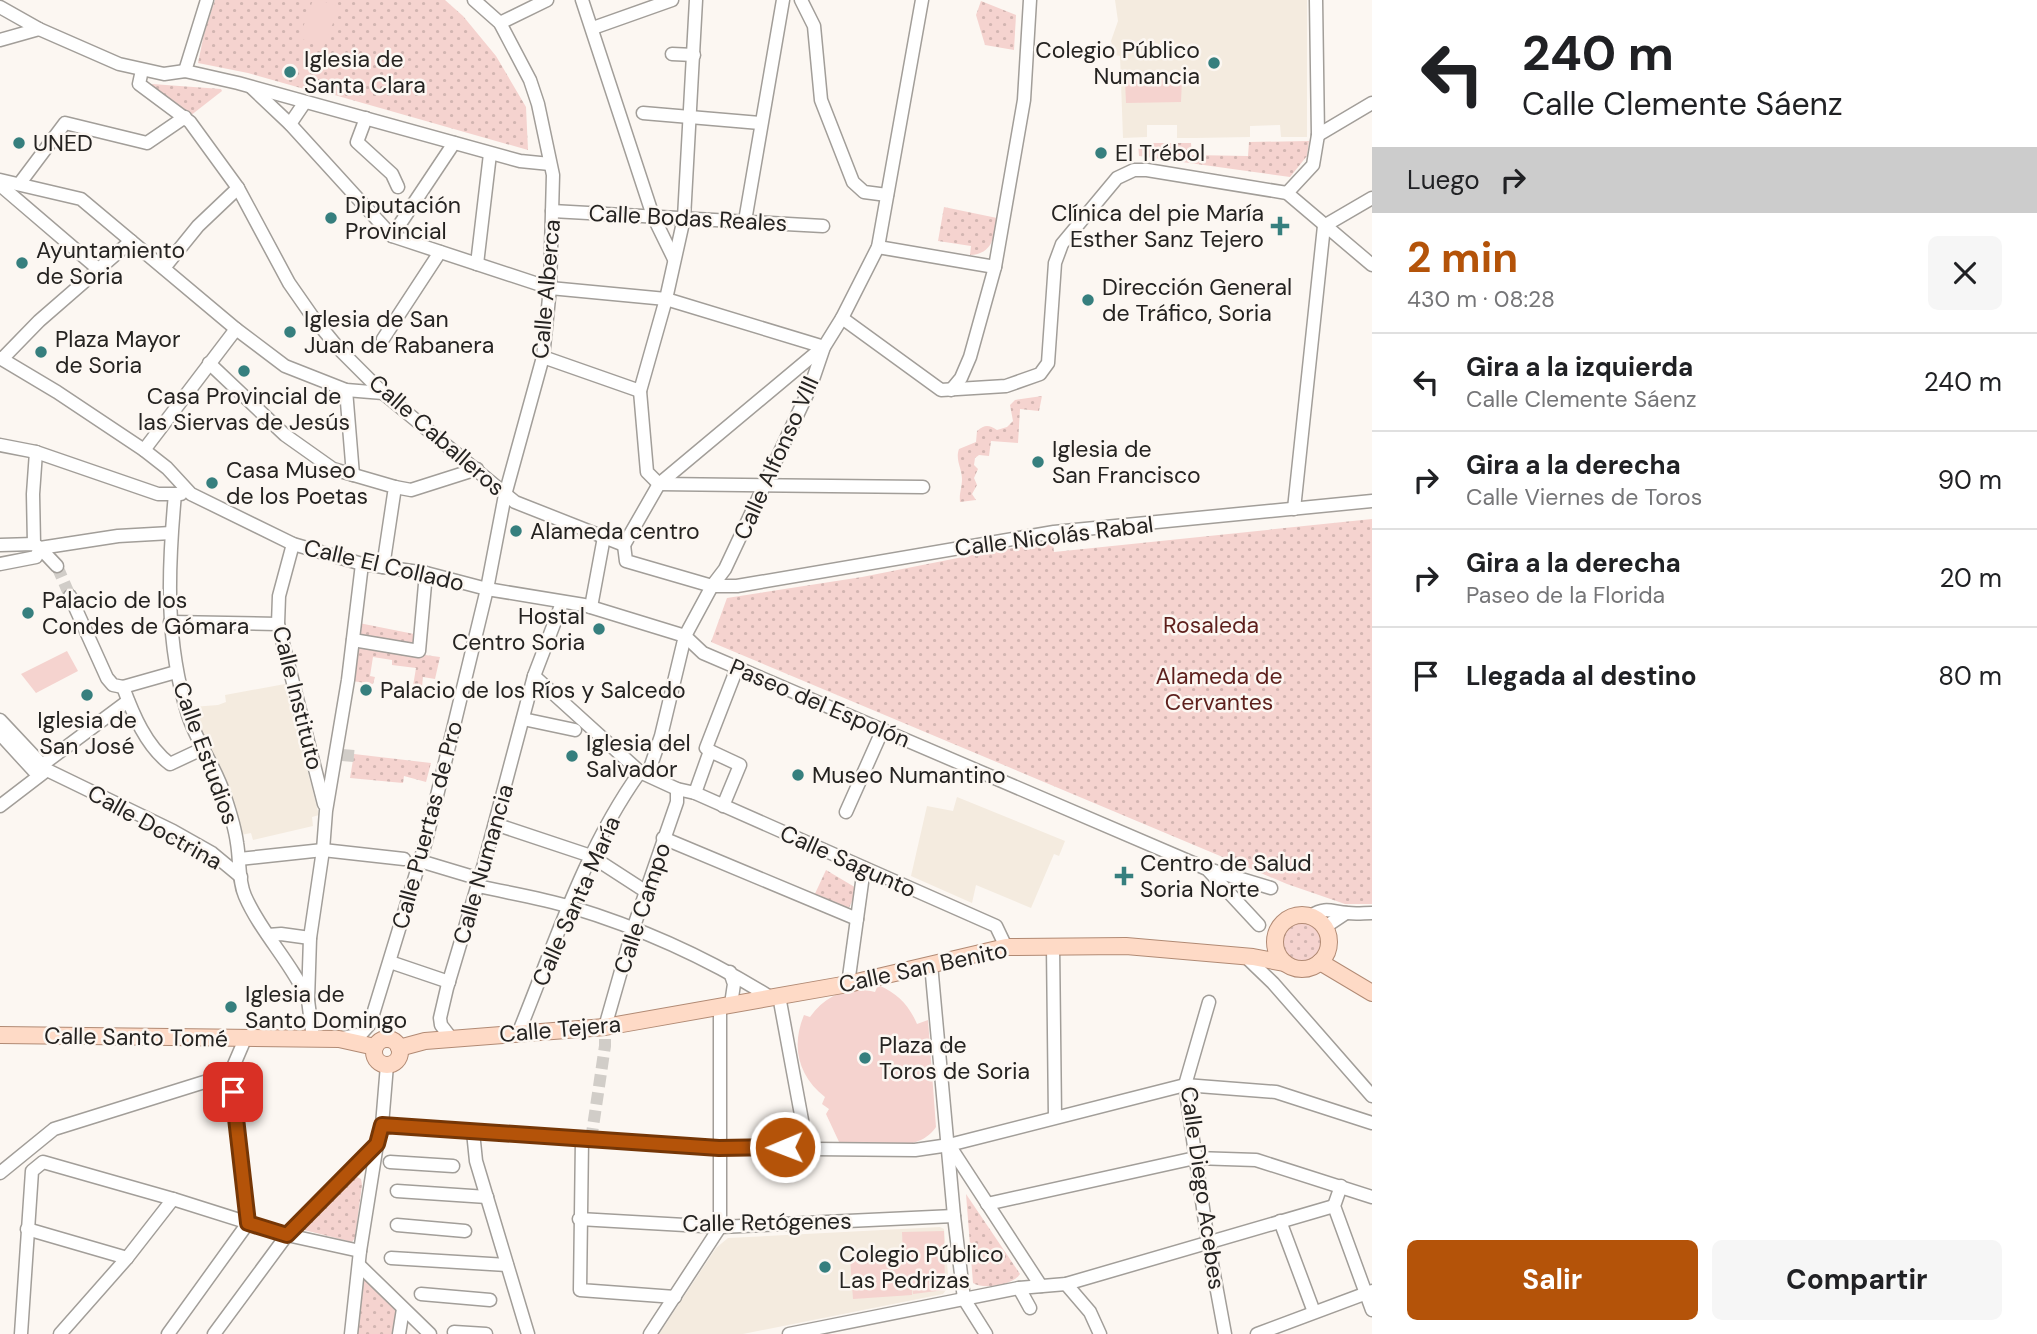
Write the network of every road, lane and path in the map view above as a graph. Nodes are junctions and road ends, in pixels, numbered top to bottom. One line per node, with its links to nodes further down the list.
1 (207, 0): 20 (street)
2 (474, 0): 13 (street)
3 (547, 0): 13 (street)
4 (582, 0): 14 (street)
5 (671, 0): 14 (street)
6 (696, 0): 18 (street)
7 (783, 0): 28 (street)
8 (801, 0): 39 (street)
9 (922, 0): 39 (street)
10 (1030, 0): 54 (street)
11 (1316, 0): 30 (street)
12 (3, 5): 15 (street)
13 (500, 23): 33 (street, Calle Alberca)
14 (593, 28): 42 (street)
15 (39, 29): 16 (street); 19 (street)
16 (0, 40)
17 (673, 54): 18 (street)
18 (694, 55): 26 (street)
19 (142, 69): 20 (street); 25 (street, Calle Caballeros)
20 (185, 71): 21 (street)
21 (252, 88): 22 (street); 29 (street)
22 (305, 102): 27 (street); 29 (street)
23 (1372, 103): 30 (street)
24 (643, 113): 26 (street)
25 (185, 117): 35 (street); 37 (street, Calle Caballeros)
26 (689, 117): 28 (street); 43 (street)
27 (366, 118): 31 (street); 36 (street)
28 (760, 123): 44 (street)
29 (290, 124): 47 (street)
30 (1318, 135): 38 (street)
31 (454, 143): 32 (street); 47 (street)
32 (491, 154): 33 (street); 52 (street)
33 (550, 164): 41 (street, Calle Alberca)
34 (0, 183): 35 (street); 55 (street)
35 (20, 183): 48 (street)
36 (398, 187)
37 (238, 188): 56 (street); 69 (street, Calle Caballeros)
38 (1287, 193): 46 (street); 67 (street)
39 (887, 195): 49 (street)
40 (1372, 198): 46 (street)
41 (552, 211): 42 (street, Calle Bodas Reales); 57 (street, Calle Alberca)
42 (653, 216): 43 (street, Calle Bodas Reales); 51 (street)
43 (684, 218): 44 (street, Calle Bodas Reales); 51 (street)
44 (745, 221): 45 (street, Calle Bodas Reales)
45 (823, 226)
46 (1324, 226): 53 (street); 83 (street)
47 (392, 236): 50 (street)
48 (131, 241): 55 (street); 56 (street)
49 (878, 247): 54 (street); 59 (street)
50 (440, 252): 52 (street); 61 (street)
51 (674, 259): 58 (street)
52 (477, 264): 57 (street)
53 (1372, 265)
54 (995, 267): 67 (street)
55 (97, 268): 64 (street)
56 (164, 268): 60 (street)
57 (550, 289): 58 (street); 63 (street, Calle Alberca)
58 (666, 299): 62 (street); 68 (street)
59 (842, 318): 62 (street); 67 (street)
60 (236, 330): 65 (street); 66 (street)
61 (383, 339)
62 (824, 347): 75 (street); 76 (street, Calle Alfonso VIII)
63 (543, 357): 68 (street); 81 (street, Calle Alberca)
64 (1, 359): 71 (street, Calle El Collado)
65 (209, 363): 71 (street); 74 (street)
66 (346, 390): 69 (street); 74 (street)
67 (951, 390)
68 (640, 391): 75 (street)
69 (383, 393): 73 (street, Calle Caballeros)
70 (0, 445): 72 (street)
71 (144, 450): 80 (street, Calle El Collado)
72 (36, 452): 79 (street); 89 (street)
73 (477, 470): 77 (street); 81 (street, Calle Caballeros)
74 (353, 475): 77 (street)
75 (660, 484): 76 (street); 88 (street)
76 (765, 486): 78 (street); 94 (street, Calle Alfonso VIII)
77 (395, 487): 93 (street)
78 (923, 487)
79 (175, 494): 80 (street); 85 (street, Calle Estudios)
80 (191, 494): 86 (street, Calle El Collado)
81 (510, 499): 84 (street); 98 (street, Calle Alberca)
82 (1372, 501): 83 (street, Calle Nicolás Rabal)
83 (1294, 509): 97 (street, Calle Nicolás Rabal)
84 (604, 537): 88 (street); 101 (street)
85 (170, 539): 89 (street); 102 (street, Calle Estudios)
86 (293, 544): 91 (street, Calle El Collado); 103 (street, Calle Instituto)
87 (0, 545): 89 (street)
88 (624, 545): 96 (street, Calle Nicolás Rabal)
89 (37, 546): 90 (street); 92 (street)
90 (0, 564)
91 (362, 564): 93 (street, Calle El Collado); 104 (street)
92 (57, 566)
93 (383, 567): 95 (street, Calle El Collado)
94 (725, 569): 96 (street, Calle Alfonso VIII); 97 (street)
95 (426, 573): 98 (street, Calle El Collado); 104 (street)
96 (712, 586): 97 (street, Calle Nicolás Rabal); 105 (street, Calle Alfonso VIII)
97 (737, 586)
98 (486, 589): 100 (street, Calle El Collado); 133 (street, Calle Puertas de Pro)
99 (70, 596): 109 (street)
100 (562, 603): 101 (street, Calle El Collado); 108 (street, Calle Numancia)
101 (587, 606): 105 (street, Calle El Collado)
102 (170, 622): 103 (street); 107 (street, Calle Estudios)
103 (278, 624): 125 (street, Calle Instituto)
104 (353, 640): 125 (street)
105 (684, 641): 106 (street, Paseo del Espolón); 110 (street, Calle Alfonso VIII)
106 (737, 668): 114 (street, Paseo del Espolón); 118 (street)
107 (176, 672): 109 (street); 117 (street, Calle Estudios)
108 (533, 681): 112 (street, Calle Numancia); 120 (street, Calle Sagunto)
109 (123, 687): 111 (street)
110 (669, 695): 120 (street, Calle Santa María)
111 (128, 701): 117 (street); 119 (street)
112 (523, 719): 115 (street); 127 (street, Calle Numancia)
113 (0, 720): 119 (street, Calle Doctrina)
114 (883, 729): 126 (street); 135 (street, Paseo del Espolón)
115 (575, 730)
116 (0, 734): 119 (street, Calle Doctrina)
117 (202, 749): 131 (street, Calle Estudios)
118 (710, 751): 122 (street); 124 (street)
119 (44, 767): 123 (street); 136 (street, Calle Doctrina)
120 (644, 773): 121 (street, Calle Sagunto); 130 (street, Calle Santa María)
121 (677, 789): 122 (street, Calle Sagunto); 128 (street, Calle Campo)
122 (695, 793): 124 (street, Calle Sagunto)
123 (0, 806)
124 (723, 806): 134 (street, Calle Sagunto)
125 (326, 811): 129 (street)
126 (846, 812)
127 (495, 824): 130 (street); 137 (street, Calle Numancia)
128 (663, 838): 139 (street, Calle Campo); 144 (street)
129 (323, 850): 131 (street); 132 (street); 149 (street)
130 (591, 856): 139 (street); 140 (street, Calle Santa María)
131 (239, 859): 136 (street, Calle Estudios)
132 (404, 859)
133 (420, 861): 137 (street); 154 (street, Calle Puertas de Pro)
134 (864, 868): 144 (street); 152 (street, Calle Sagunto)
135 (1207, 869): 138 (street, Paseo del Espolón); 145 (street, Paseo del Espolón)
136 (241, 877): 148 (street, Calle Doctrina)
137 (479, 882): 140 (street); 159 (street, Calle Numancia)
138 (1271, 888)
139 (645, 891): 147 (street, Calle Campo)
140 (570, 906): 147 (street); 168 (street, Calle Santa María)
141 (1346, 913): 142 (street); 143 (street); 146 (street)
142 (1372, 913)
143 (1310, 916): 146 (main road); 150 (main road)
144 (857, 919): 160 (street)
145 (1259, 925)
146 (1325, 928): 155 (main road)
147 (633, 929): 158 (street); 166 (street, Calle Campo)
148 (268, 935): 149 (street); 163 (street, Calle Doctrina)
149 (310, 938): 163 (street)
150 (1274, 942): 153 (main road); 156 (main road)
151 (1053, 946): 152 (main road, Calle San Benito); 153 (main road, Calle San Benito); 181 (street)
152 (1006, 947): 157 (main road, Calle San Benito)
153 (1249, 957): 156 (main road, Calle San Benito); 180 (street)
154 (390, 962): 159 (street); 174 (street, Calle Puertas de Pro)
155 (1320, 962): 156 (main road); 161 (main road)
156 (1284, 963)
157 (931, 964): 160 (main road, Calle San Benito); 187 (street)
158 (730, 972): 162 (street); 165 (street)
159 (450, 979): 172 (street, Calle Numancia)
160 (848, 984): 162 (main road, Calle San Benito)
161 (1372, 993)
162 (775, 997): 165 (main road, Calle San Benito); 188 (street)
163 (308, 1000): 171 (street)
164 (1209, 1002): 178 (street, Calle Diego Acebes)
165 (725, 1005): 166 (main road, Calle Tejera); 189 (street)
166 (605, 1027): 168 (main road, Calle Tejera)
167 (0, 1028): 170 (main road, Calle Santo Tomé)
168 (518, 1034): 172 (main road, Calle Tejera)
169 (0, 1035): 170 (main road, Calle Santo Tomé)
170 (22, 1036): 173 (main road, Calle Santo Tomé)
171 (313, 1038): 173 (main road, Calle Santo Tomé); 174 (main road, Calle Santo Tomé)
172 (451, 1038): 176 (main road, Calle Tejera)
173 (245, 1039): 193 (street)
174 (339, 1039): 175 (main road, Calle Santo Tomé)
175 (375, 1047): 176 (main road); 177 (main road)
176 (400, 1048): 177 (main road)
177 (387, 1065): 183 (street)
178 (1185, 1085): 181 (street); 182 (street); 190 (street, Calle Diego Acebes)
179 (233, 1092): 206 (street)
180 (1372, 1096)
181 (1055, 1117): 187 (street)
182 (1372, 1123)
183 (382, 1125): 184 (street); 186 (street)
184 (473, 1132): 185 (street); 198 (street)
185 (582, 1139): 189 (street); 204 (street)
186 (377, 1144): 211 (street); 213 (street)
187 (948, 1145): 188 (street); 194 (street); 197 (street)
188 (807, 1147): 189 (street)
189 (719, 1148): 208 (street)
190 (1195, 1158): 195 (street); 201 (street); 212 (street, Calle Diego Acebes)
191 (390, 1162): 192 (street)
192 (453, 1166)
193 (0, 1173)
194 (974, 1184): 197 (street); 201 (street)
195 (1341, 1186): 199 (street); 202 (street)
196 (397, 1191): 198 (street)
197 (952, 1191): 203 (street)
198 (487, 1197): 216 (street)
199 (1372, 1197)
200 (173, 1199): 206 (street); 209 (street); 214 (street)
201 (987, 1204): 219 (street)
202 (1334, 1206): 205 (street); 221 (street)
203 (954, 1216): 208 (street, Calle Retógenes); 224 (street)
204 (579, 1219): 208 (street, Calle Retógenes); 223 (street)
205 (1280, 1221): 212 (street); 229 (street)
206 (248, 1223): 211 (street); 234 (street)
207 (397, 1225): 210 (street)
208 (720, 1227): 223 (street)
209 (27, 1229): 214 (street); 232 (street)
210 (465, 1231)
211 (287, 1235): 213 (street); 235 (street)
212 (1208, 1242): 218 (street); 245 (street, Calle Diego Acebes)
213 (360, 1251): 217 (street)
214 (127, 1258): 233 (street)
215 (391, 1258): 216 (street)
216 (507, 1265): 240 (street)
217 (359, 1266): 227 (street); 236 (street)
218 (1066, 1284): 219 (street); 244 (street)
219 (1041, 1286): 220 (street)
220 (1019, 1288): 224 (street); 226 (street)
221 (1369, 1292): 228 (street); 229 (street)
222 (421, 1294): 225 (street)
223 (675, 1297): 241 (street)
224 (964, 1299): 230 (street); 243 (street)
225 (490, 1300)
226 (1030, 1308)
227 (403, 1309): 237 (street); 238 (street)
228 (1372, 1310)
229 (1314, 1312): 246 (street)
230 (816, 1331): 242 (street)
231 (454, 1332): 239 (street)
232 (21, 1334)
233 (60, 1334)
234 (168, 1334)
235 (214, 1334)
236 (351, 1334)
237 (399, 1334)
238 (430, 1334)
239 (486, 1334)
240 (528, 1334)
241 (650, 1334)
242 (789, 1334)
243 (986, 1334)
244 (1100, 1334)
245 (1226, 1334)
246 (1257, 1334)

